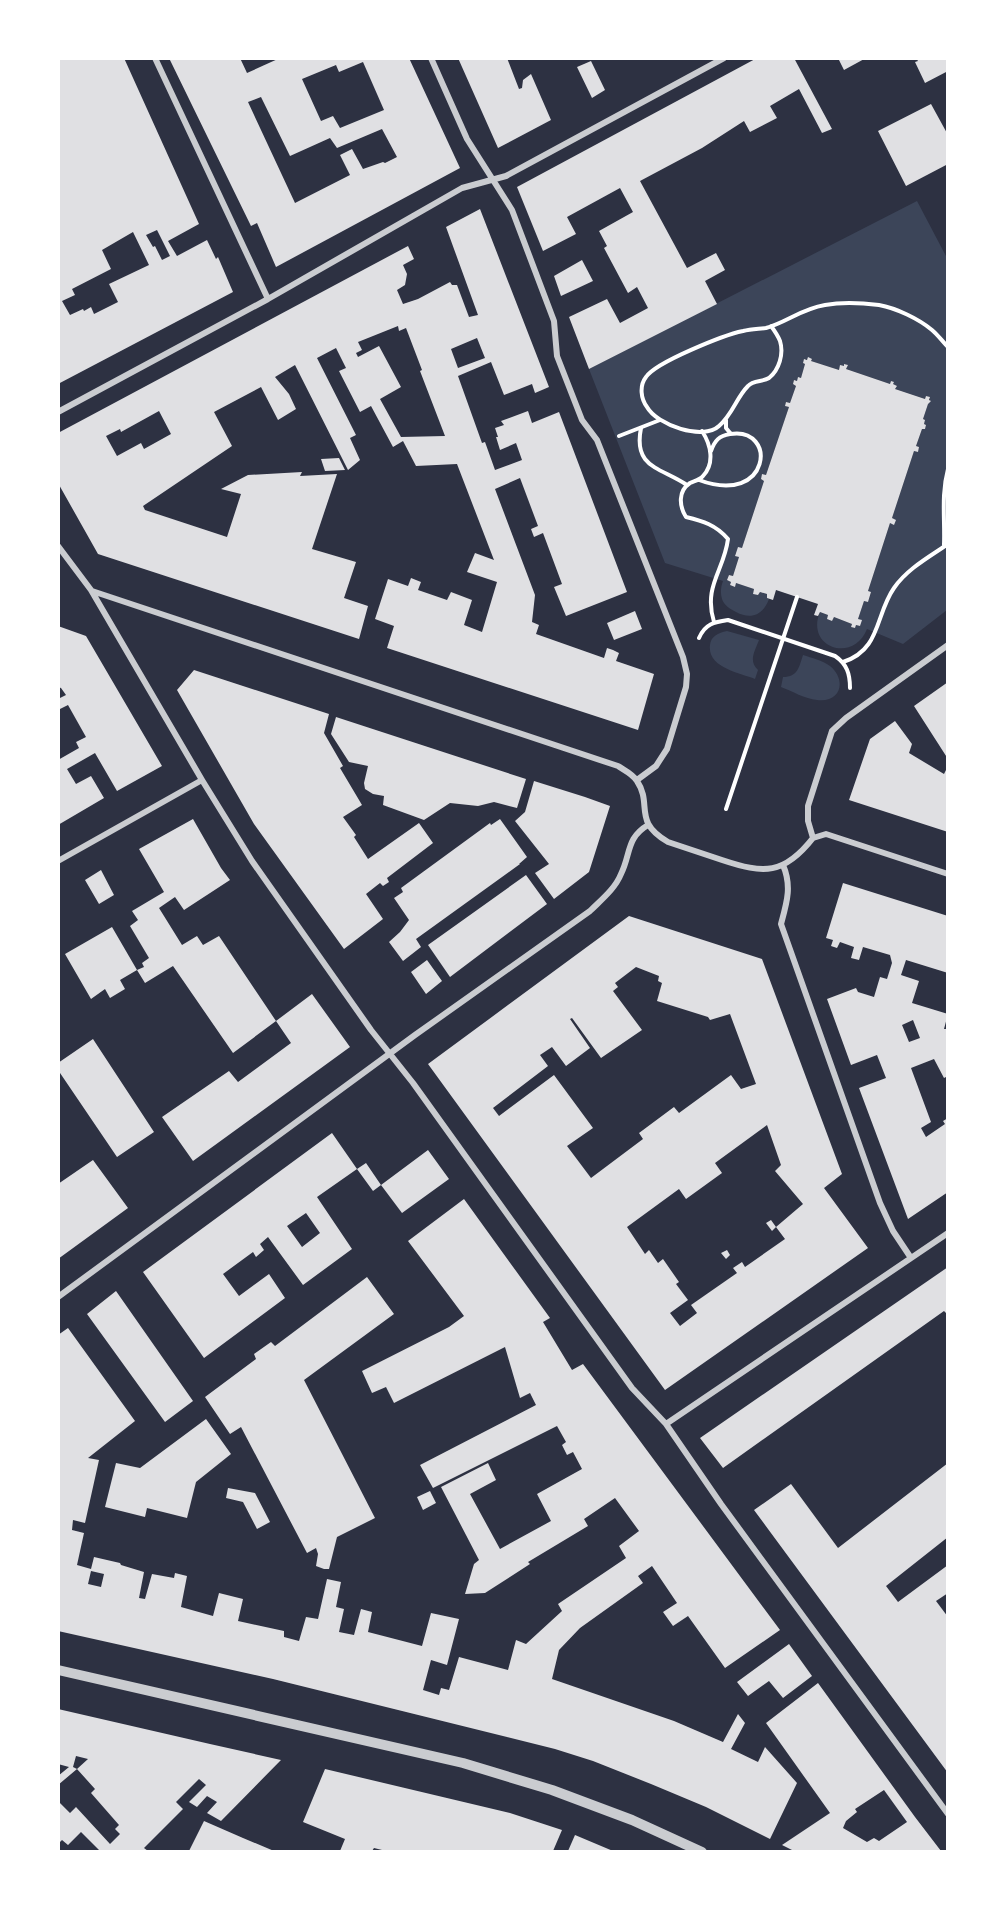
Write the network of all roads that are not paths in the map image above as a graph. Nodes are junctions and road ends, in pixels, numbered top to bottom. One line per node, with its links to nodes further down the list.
1 (155, 58): 5 (street)
2 (431, 58): 4 (street)
3 (724, 58): 4 (street)
4 (492, 179): 5 (street); 11 (street)
5 (268, 299): 6 (street)
6 (58, 412)
7 (58, 546): 8 (street)
8 (91, 590): 10 (street); 11 (street)
9 (948, 645): 13 (street)
10 (202, 780): 14 (street); 17 (street)
11 (637, 780): 12 (street)
12 (648, 825): 15 (street); 17 (street)
13 (813, 837): 15 (street); 16 (street)
14 (58, 861)
15 (783, 865): 19 (street)
16 (948, 874)
17 (390, 1053): 20 (street); 21 (street)
18 (948, 1233): 19 (street)
19 (911, 1258): 21 (street)
20 (58, 1297)
21 (666, 1424): 23 (street)
22 (58, 1670): 24 (street)
23 (948, 1814)
24 (702, 1851)

